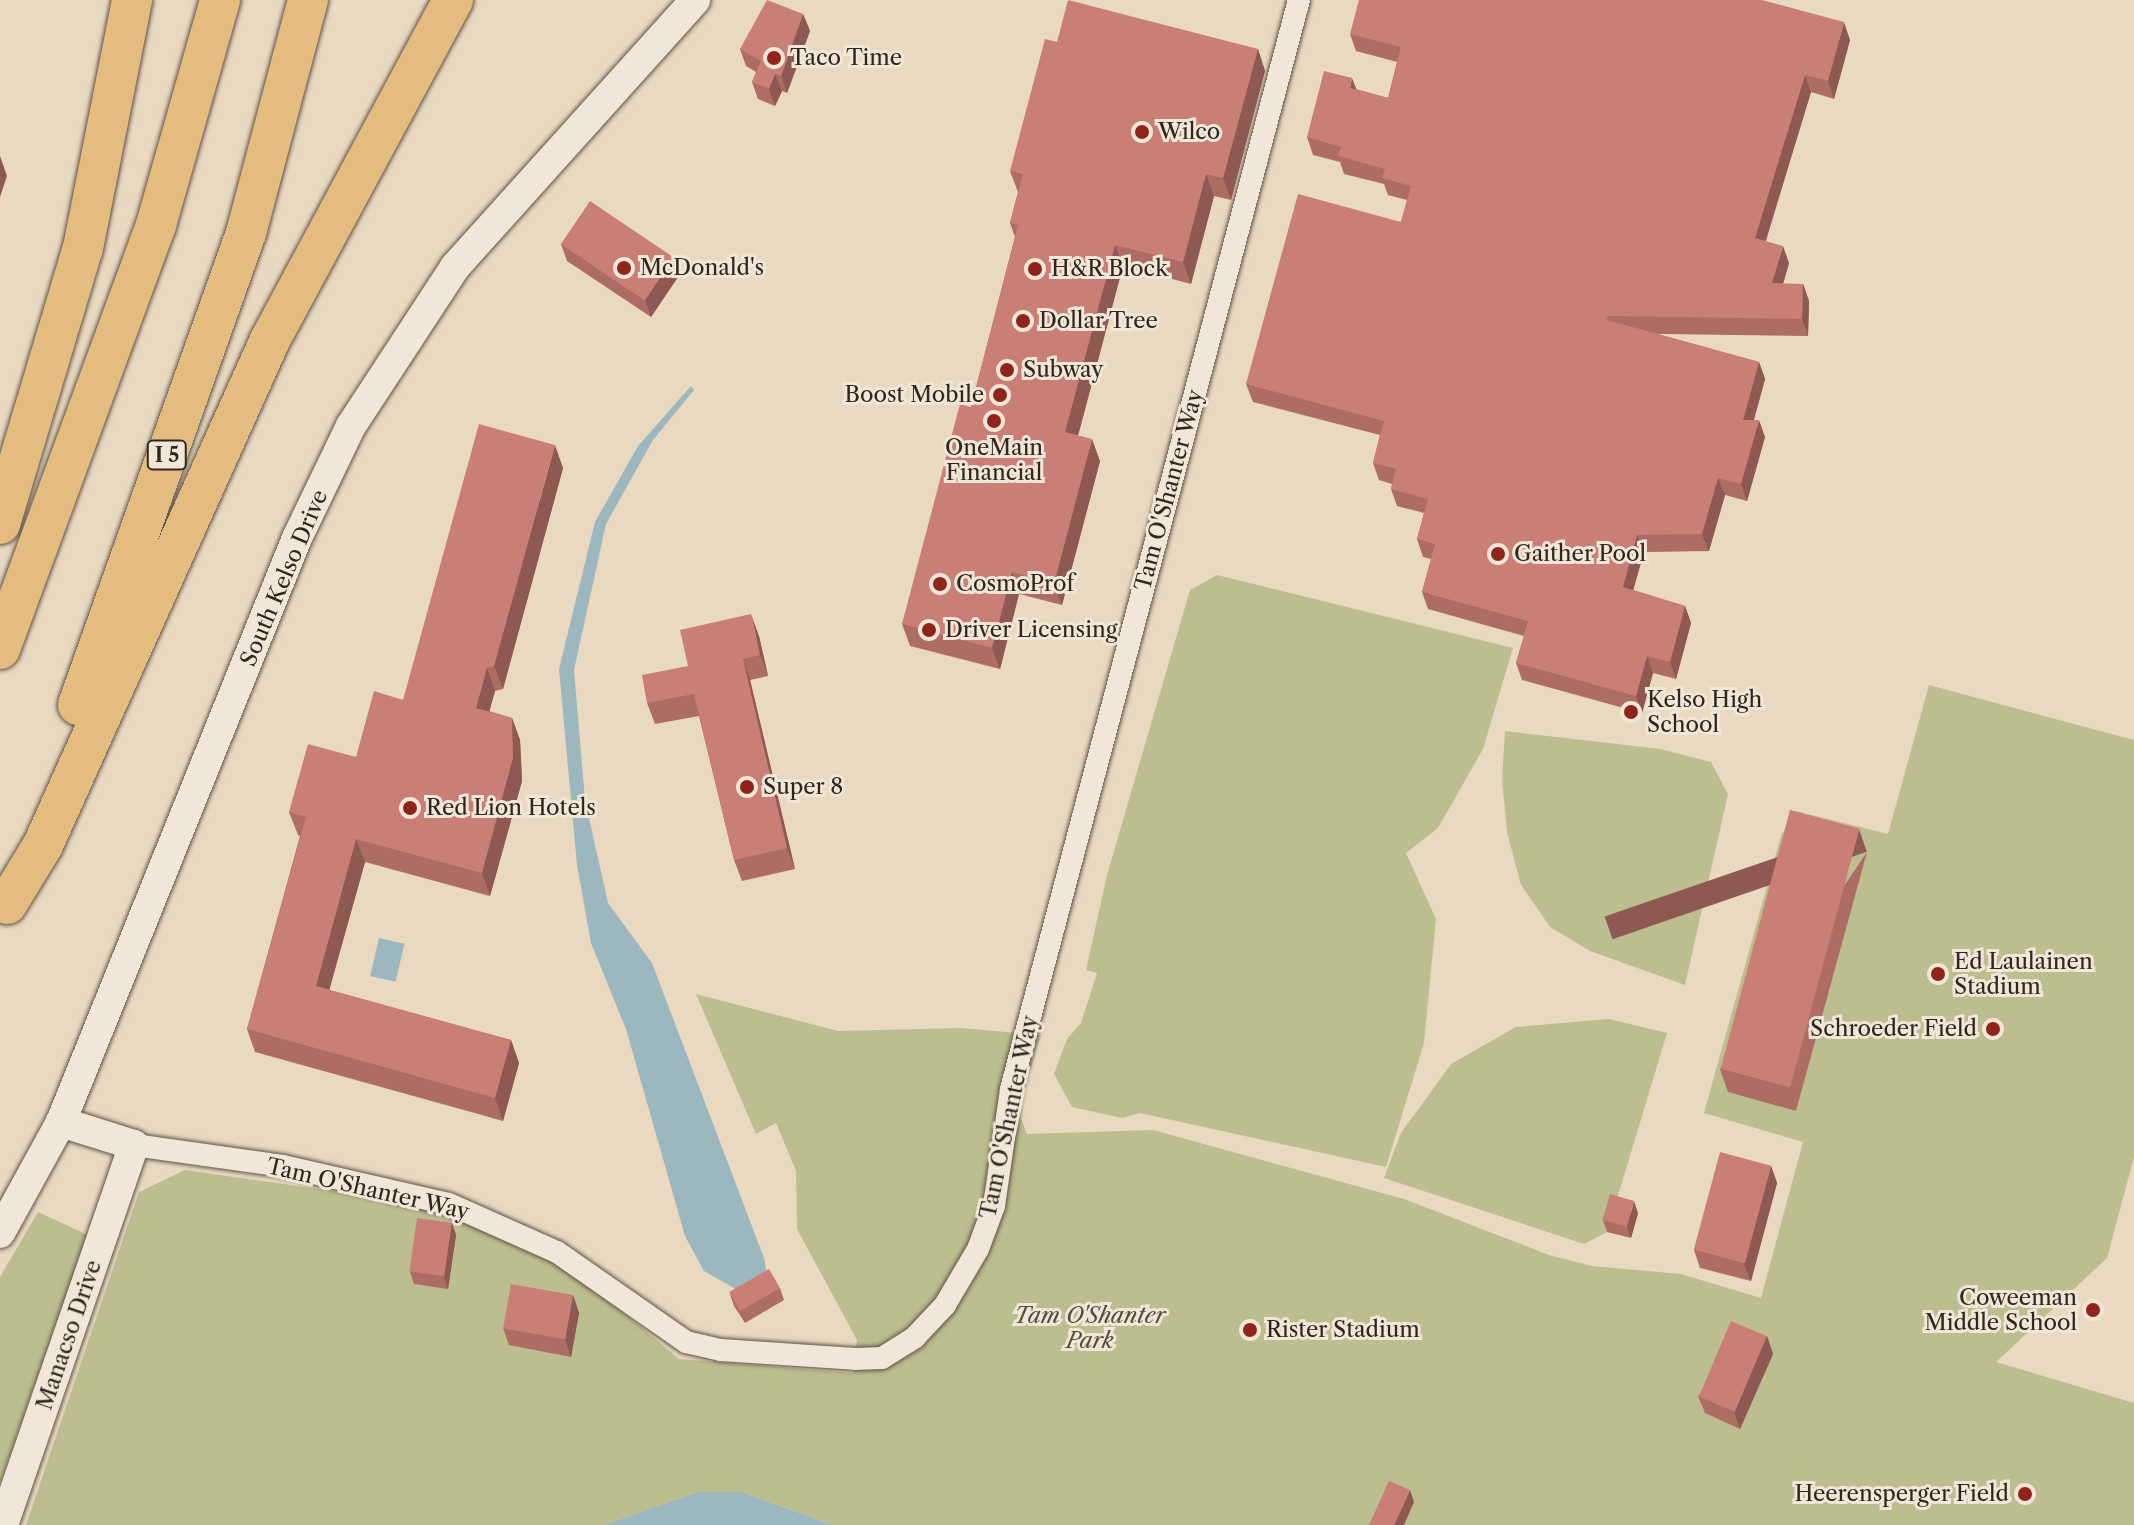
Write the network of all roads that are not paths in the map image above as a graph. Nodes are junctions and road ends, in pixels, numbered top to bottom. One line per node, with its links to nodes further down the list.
1 (132, 0): 7 (highway)
2 (220, 0): 8 (highway)
3 (308, 0): 9 (highway, I 5)
4 (453, 0): 9 (highway)
5 (695, 0): 10 (main road, South Kelso Drive)
6 (1299, 0): 11 (street, Tam O'Shanter Way)
7 (0, 524)
8 (0, 649)
9 (4, 914)
10 (61, 1122): 11 (main road, Tam O'Shanter Way); 12 (main road, South Kelso Drive)
11 (134, 1145): 13 (main road, Manacso Drive)
12 (0, 1233)
13 (3, 1525)

